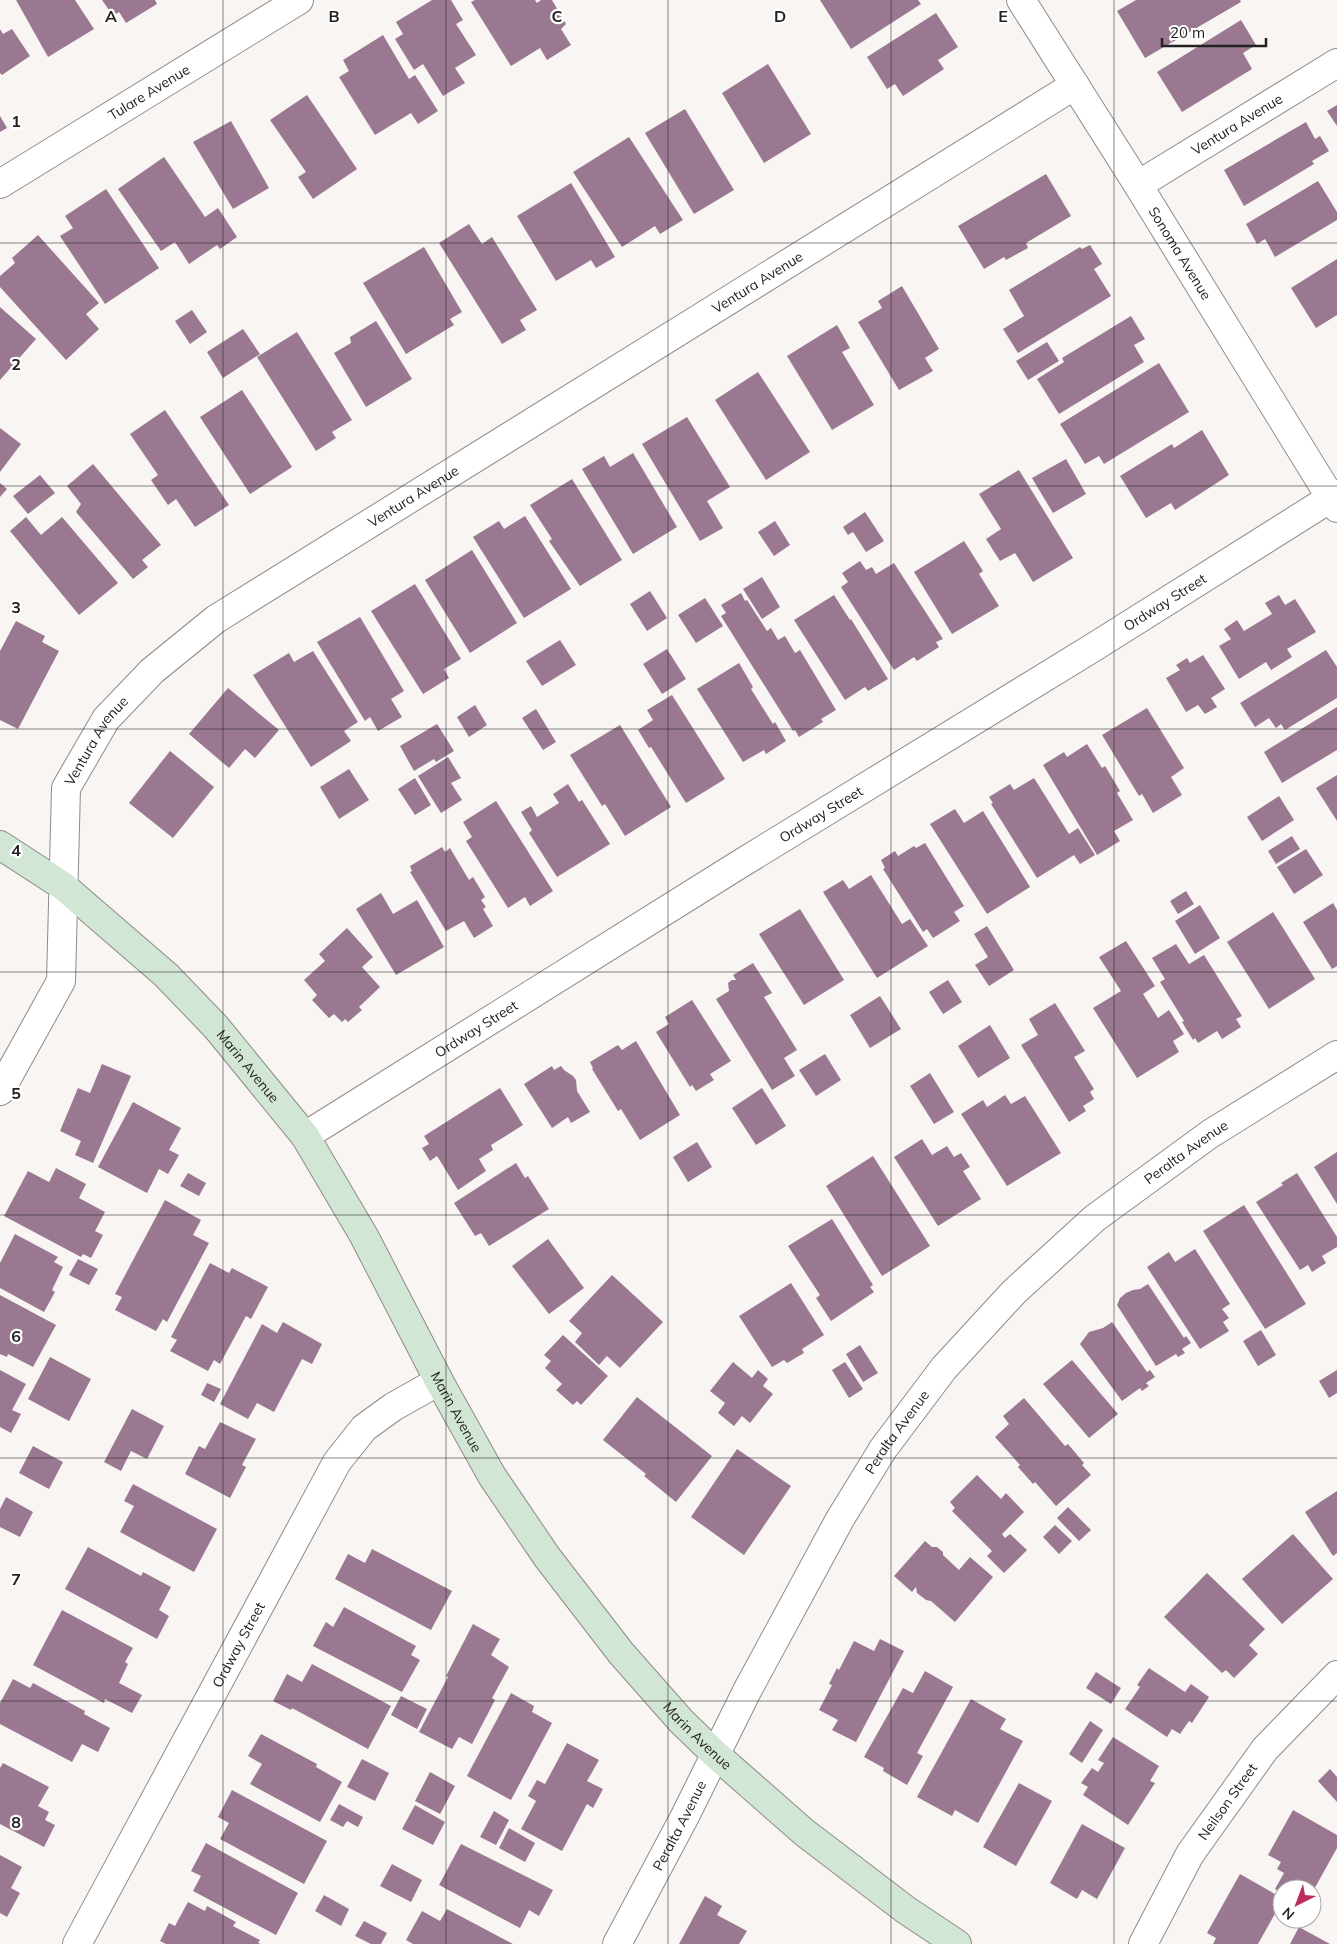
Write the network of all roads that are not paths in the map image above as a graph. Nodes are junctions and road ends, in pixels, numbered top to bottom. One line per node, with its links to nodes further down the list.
1 (299, 0): 5 (street, Tulare Avenue)
2 (1021, 0): 4 (street, Sonoma Avenue)
3 (1337, 63): 6 (street, Ventura Avenue)
4 (1075, 85): 6 (street, Sonoma Avenue); 9 (street, Ventura Avenue)
5 (0, 184)
6 (1138, 185): 7 (street, Sonoma Avenue)
7 (1335, 500): 12 (street, Ordway Street)
8 (0, 845): 9 (main road, Marin Avenue)
9 (63, 886): 11 (street, Ventura Avenue); 12 (main road, Marin Avenue)
10 (1337, 1055): 15 (street, Peralta Avenue)
11 (0, 1091)
12 (305, 1136): 13 (main road, Marin Avenue)
13 (440, 1381): 15 (main road, Marin Avenue); 16 (street, Ordway Street)
14 (1337, 1675): 19 (street, Neilson Street)
15 (715, 1754): 17 (street, Peralta Avenue); 18 (main road, Marin Avenue)
16 (77, 1944)
17 (617, 1944)
18 (957, 1944)
19 (1143, 1944)

